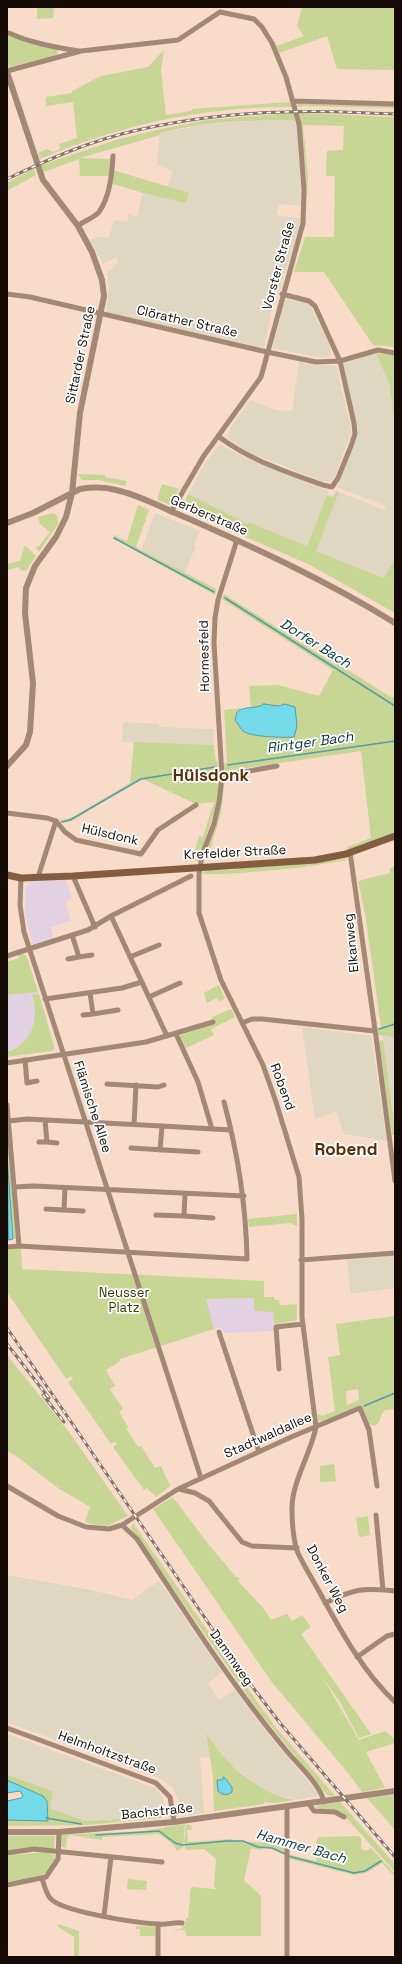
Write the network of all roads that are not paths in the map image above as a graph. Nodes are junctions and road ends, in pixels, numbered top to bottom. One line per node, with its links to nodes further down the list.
1 (220, 9): 3 (street); 5 (street, Vorster Straße)
2 (9, 33): 3 (street)
3 (81, 51): 4 (street)
4 (7, 72): 8 (street, Sittarder Straße)
5 (294, 101): 6 (street); 10 (street, Vorster Straße)
6 (395, 104)
7 (113, 156): 8 (street)
8 (78, 226): 11 (street, Sittarder Straße)
9 (7, 294): 11 (street, Clörather Straße)
10 (282, 294): 12 (street, Vorster Straße); 14 (street)
11 (102, 313): 12 (street, Clörather Straße); 16 (street, Sittarder Straße)
12 (267, 352): 14 (street, Clörather Straße); 15 (street, Vorster Straße)
13 (395, 353): 14 (street, Clörather Straße)
14 (340, 361): 15 (street)
15 (218, 436): 17 (street, Vorster Straße)
16 (72, 493): 17 (street, Gerberstraße); 18 (street, Gerberstraße); 21 (street, Sittarder Straße)
17 (171, 512): 19 (street, Gerberstraße)
18 (7, 523)
19 (237, 540): 20 (street, Gerberstraße); 23 (street, Hormesfeld)
20 (395, 623)
21 (7, 766)
22 (278, 766): 23 (street)
23 (222, 774): 29 (street, Hormesfeld)
24 (196, 805): 26 (street, Hülsdonk)
25 (7, 813): 26 (street)
26 (56, 821): 33 (street)
27 (395, 836): 28 (main road, Krefelder Straße)
28 (350, 852): 29 (main road, Krefelder Straße); 55 (street, Elkanweg)
29 (201, 868): 31 (main road, Krefelder Straße); 54 (street, Robend)
30 (7, 875): 34 (main road, Krefelder Straße)
31 (73, 876): 33 (main road, Krefelder Straße); 36 (street)
32 (191, 876): 35 (street)
33 (38, 877): 34 (main road, Krefelder Straße)
34 (21, 878): 39 (street, Flämische Allee)
35 (111, 916): 36 (street); 43 (street)
36 (95, 927): 37 (street)
37 (72, 936): 39 (street); 42 (street)
38 (159, 944): 43 (street)
39 (29, 949): 41 (street); 49 (street, Flämische Allee)
40 (92, 955): 42 (street)
41 (7, 956)
42 (79, 957): 44 (street)
43 (130, 957): 45 (street)
44 (68, 959)
45 (142, 982): 47 (street); 48 (street)
46 (180, 983): 48 (street)
47 (90, 993): 49 (street); 51 (street)
48 (150, 997): 57 (street)
49 (45, 999): 58 (street, Flämische Allee)
50 (118, 1010): 51 (street)
51 (93, 1014): 52 (street)
52 (83, 1015)
53 (213, 1022): 56 (street)
54 (242, 1023): 55 (street); 96 (street, Robend)
55 (375, 1031): 80 (street, Elkanweg)
56 (176, 1034): 57 (street); 72 (street)
57 (167, 1036): 58 (street)
58 (63, 1055): 59 (street); 69 (street, Flämische Allee)
59 (25, 1060): 60 (street); 61 (street)
60 (7, 1063)
61 (37, 1081)
62 (107, 1084): 64 (street)
63 (164, 1084): 64 (street)
64 (136, 1085): 70 (street)
65 (224, 1102): 73 (street)
66 (7, 1105): 68 (street)
67 (45, 1120): 68 (street); 69 (street); 75 (street)
68 (9, 1121): 81 (street)
69 (85, 1122): 70 (street); 83 (street, Flämische Allee)
70 (134, 1124): 71 (street)
71 (162, 1126): 72 (street); 78 (street)
72 (212, 1129): 73 (street)
73 (231, 1130): 85 (street)
74 (39, 1142): 75 (street)
75 (47, 1142): 76 (street)
76 (57, 1143)
77 (131, 1148): 78 (street)
78 (160, 1150): 79 (street)
79 (198, 1152)
80 (395, 1181)
81 (14, 1188): 82 (street); 92 (street)
82 (65, 1188): 83 (street); 87 (street)
83 (107, 1189): 84 (street); 94 (street, Flämische Allee)
84 (185, 1194): 85 (street); 90 (street)
85 (244, 1196): 94 (street)
86 (46, 1209): 87 (street)
87 (64, 1210): 88 (street)
88 (84, 1211)
89 (156, 1215): 90 (street)
90 (184, 1216): 91 (street)
91 (213, 1218)
92 (19, 1246): 93 (street); 94 (street)
93 (7, 1247)
94 (126, 1252): 102 (street, Flämische Allee)
95 (395, 1253): 96 (street)
96 (301, 1260): 97 (street, Robend)
97 (303, 1324): 99 (street); 100 (street, Robend)
98 (219, 1332): 101 (street)
99 (279, 1369)
100 (316, 1427): 101 (street, Stadtwaldallee); 104 (street, Stadtwaldallee); 108 (street, Donker Weg)
101 (259, 1452): 102 (street, Stadtwaldallee)
102 (201, 1478): 105 (street, Stadtwaldallee)
103 (7, 1486): 107 (street)
104 (376, 1486)
105 (178, 1489): 107 (street, Stadtwaldallee); 108 (street)
106 (376, 1515): 109 (street)
107 (122, 1525): 117 (street, Dammweg)
108 (297, 1548): 111 (street, Donker Weg)
109 (383, 1590): 110 (street); 111 (street)
110 (395, 1591)
111 (325, 1603): 113 (street, Donker Weg)
112 (395, 1634): 113 (street)
113 (357, 1657): 114 (street, Donker Weg)
114 (395, 1702)
115 (7, 1728): 121 (street, Helmholtzstraße)
116 (395, 1791): 117 (street, Bachstraße)
117 (324, 1802): 118 (street, Bachstraße)
118 (309, 1804): 119 (street, Bachstraße); 120 (street)
119 (287, 1807): 121 (street, Bachstraße); 134 (street)
120 (344, 1817)
121 (174, 1822): 123 (street, Bachstraße)
122 (7, 1832): 123 (street, Bachstraße)
123 (59, 1832): 124 (street)
124 (57, 1851): 125 (street); 126 (street); 128 (street)
125 (7, 1853)
126 (111, 1857): 127 (street); 130 (street)
127 (162, 1862)
128 (42, 1878): 129 (street); 130 (street)
129 (7, 1885)
130 (104, 1916): 132 (street)
131 (182, 1923): 132 (street)
132 (158, 1924): 133 (street)
133 (158, 1957)
134 (287, 1957)

